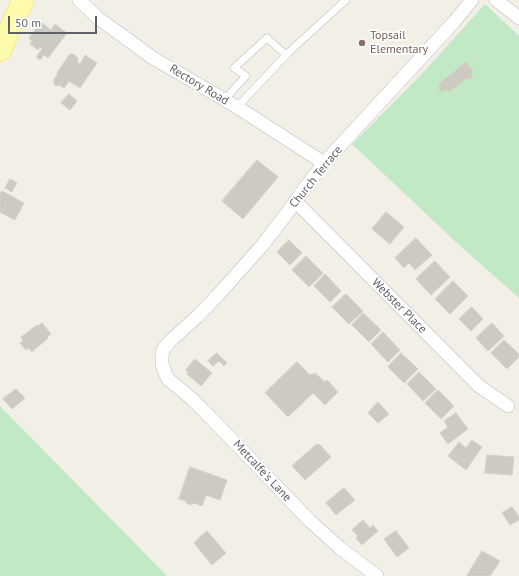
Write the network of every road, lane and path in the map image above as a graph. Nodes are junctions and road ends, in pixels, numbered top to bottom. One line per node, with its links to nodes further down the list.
1 (23, 0): 7 (main road)
2 (79, 0): 9 (street, Rectory Road)
3 (346, 0): 8 (lane)
4 (472, 0): 11 (street, Church Terrace)
5 (496, 0): 6 (street)
6 (519, 18)
7 (0, 51)
8 (286, 55): 9 (lane); 10 (lane)
9 (224, 100): 10 (street, Rectory Road)
10 (237, 107): 11 (street, Rectory Road)
11 (324, 163): 12 (street, Church Terrace)
12 (295, 201): 13 (street, Church Terrace); 14 (street, Webster Place)
13 (162, 355): 15 (street, Metcalfe's Lane)
14 (508, 406)
15 (377, 576)

